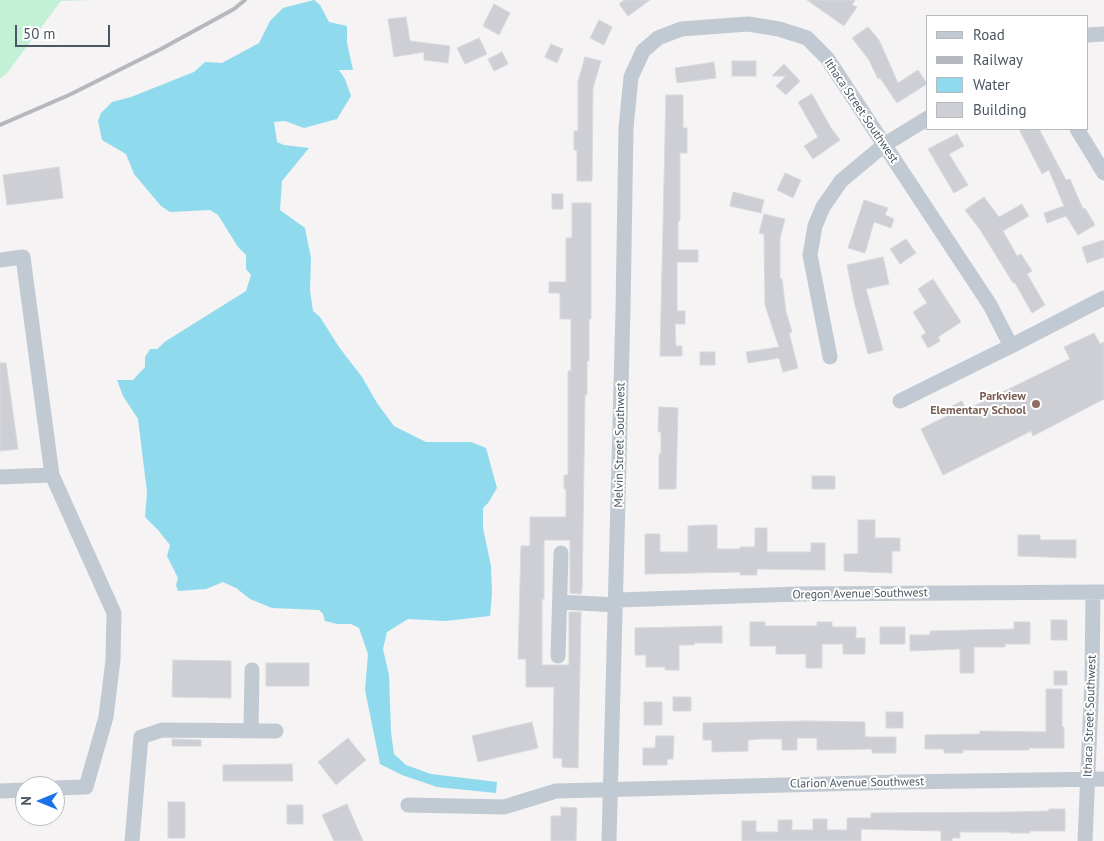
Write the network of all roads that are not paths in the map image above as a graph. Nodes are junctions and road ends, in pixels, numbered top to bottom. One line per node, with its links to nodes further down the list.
1 (1104, 34): 2 (street)
2 (1089, 35)
3 (643, 51): 6 (street, Ithaca Street Southwest); 18 (street, Melvin Street Southwest)
4 (926, 119): 6 (street)
5 (1078, 130): 7 (street)
6 (884, 145): 10 (street, Ithaca Street Southwest); 11 (street)
7 (1104, 172)
8 (0, 260): 13 (street)
9 (1104, 298): 10 (street)
10 (1011, 346): 12 (street)
11 (830, 357)
12 (900, 402)
13 (52, 475): 14 (street); 25 (street)
14 (0, 478)
15 (561, 553): 17 (street)
16 (1098, 592): 18 (street, Oregon Avenue Southwest); 24 (street, Ithaca Street Southwest)
17 (560, 602): 18 (street, Oregon Avenue Southwest); 19 (street)
18 (616, 603): 26 (street, Melvin Street Southwest)
19 (558, 656)
20 (252, 670): 21 (street)
21 (251, 731): 22 (street); 30 (street)
22 (276, 731)
23 (1104, 779): 24 (street, Clarion Avenue Southwest)
24 (1088, 780): 26 (street, Clarion Avenue Southwest); 32 (street, Ithaca Street Southwest)
25 (65, 788)
26 (611, 789): 29 (street, Clarion Avenue Southwest); 31 (street, Melvin Street Southwest)
27 (15, 790): 28 (street)
28 (0, 791)
29 (408, 805)
30 (132, 841)
31 (609, 841)
32 (1086, 841)

